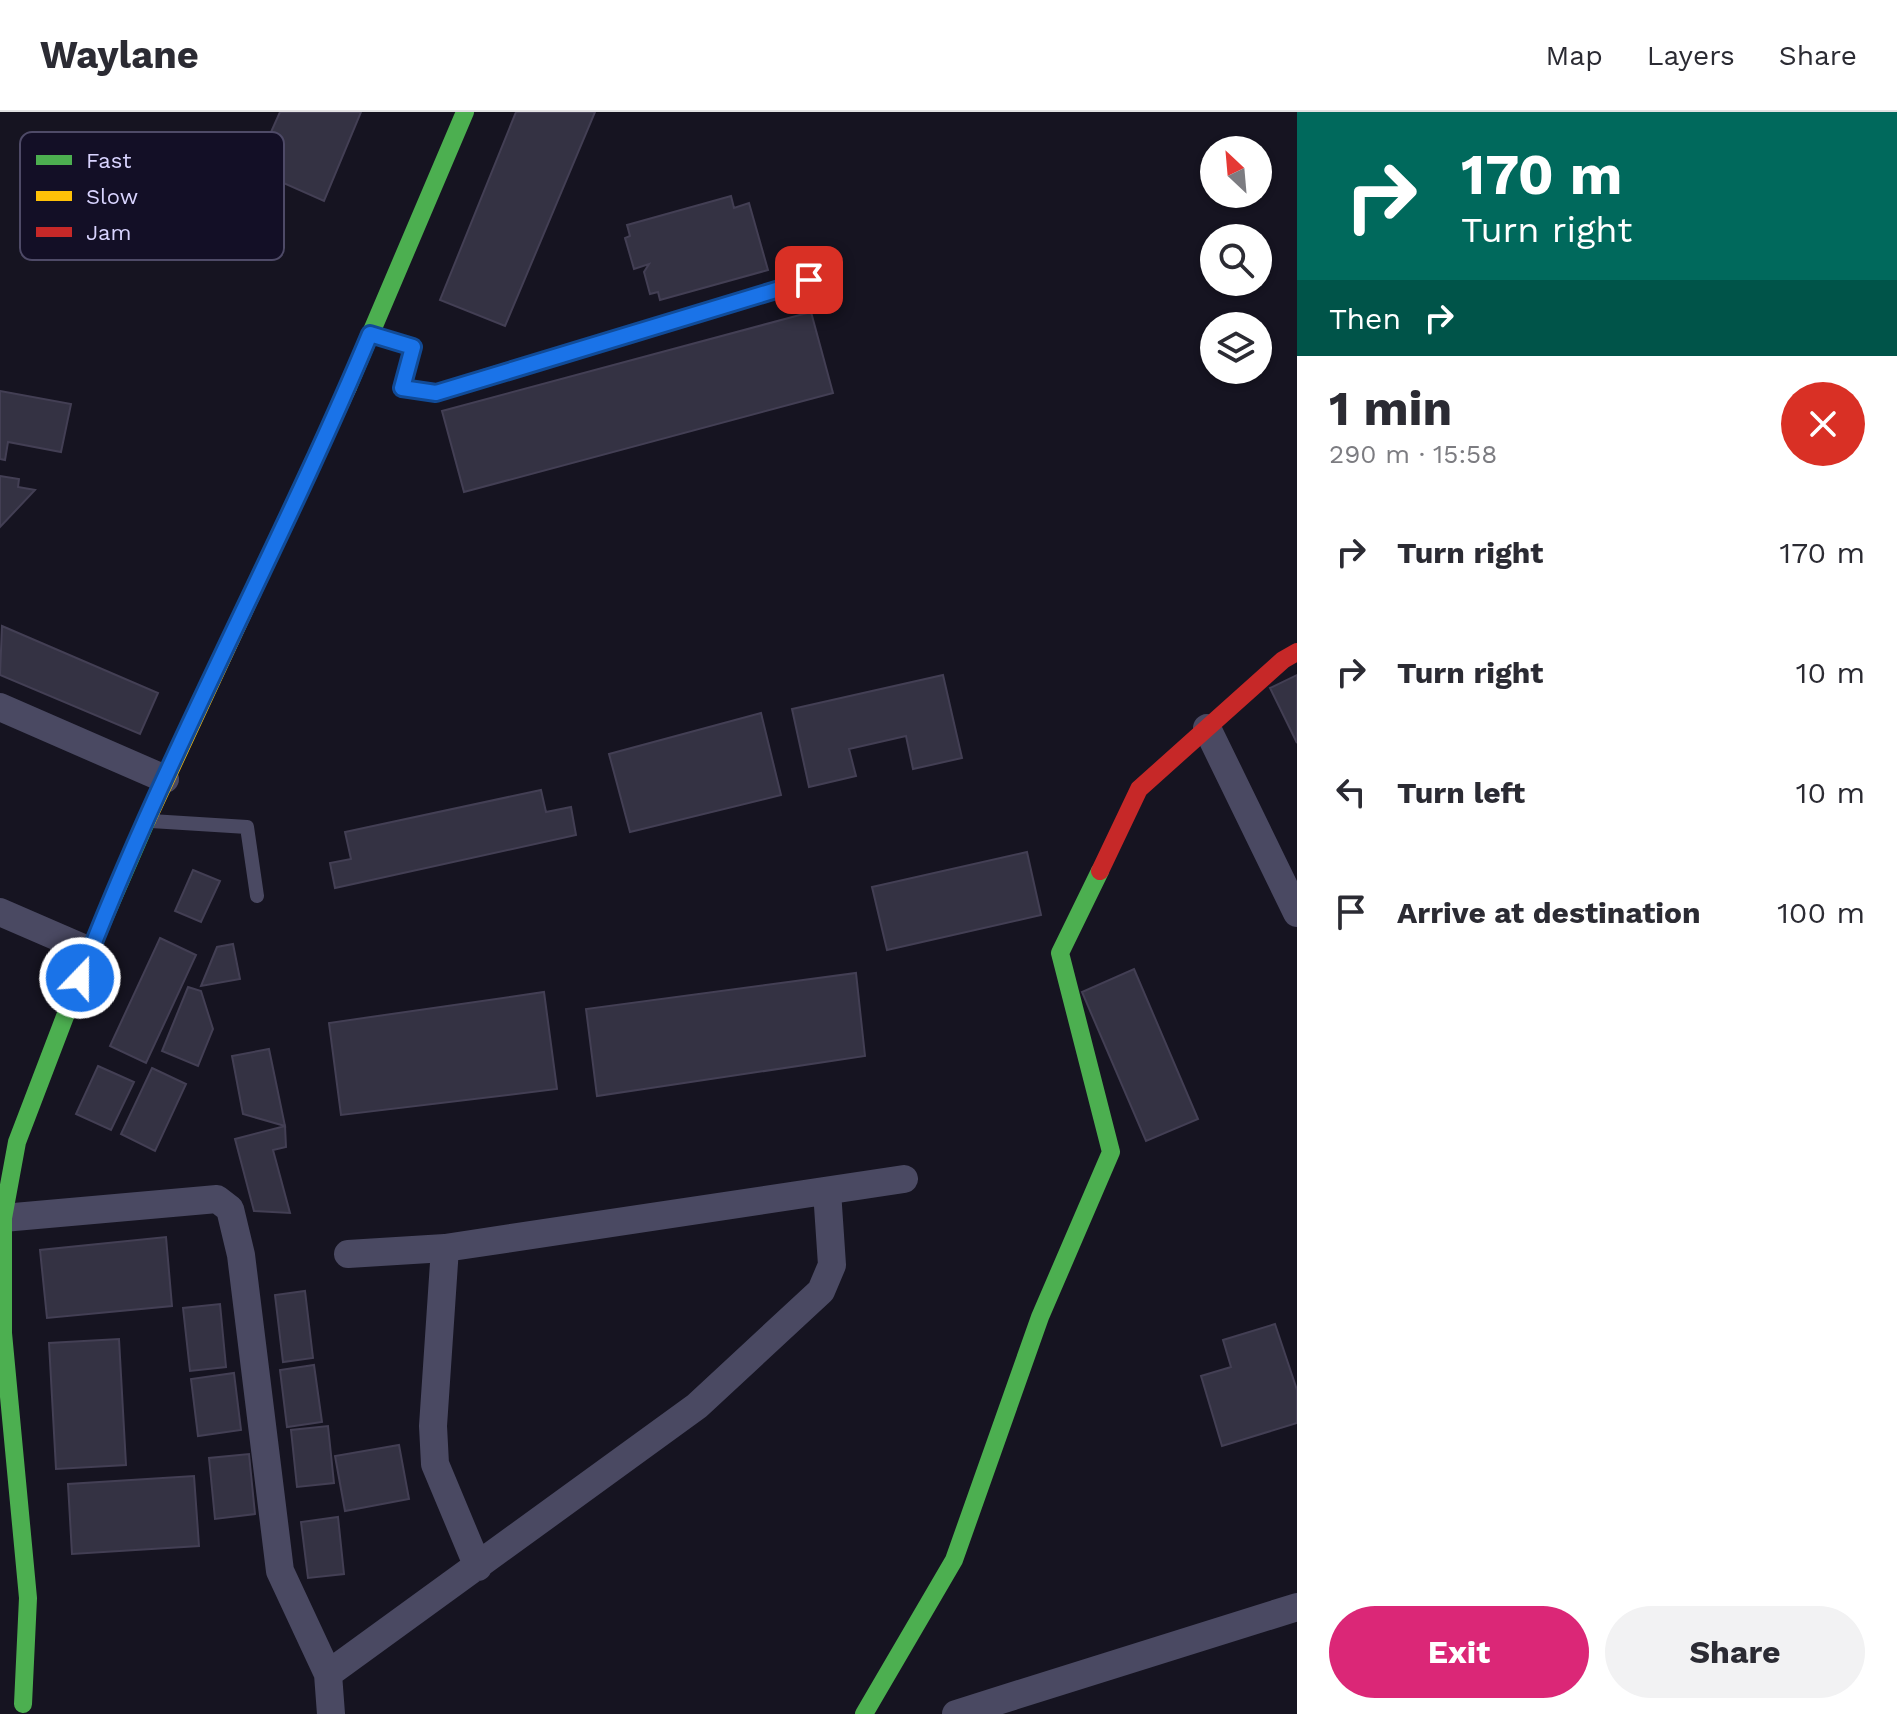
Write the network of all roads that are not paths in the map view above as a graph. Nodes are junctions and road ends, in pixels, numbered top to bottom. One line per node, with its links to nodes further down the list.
1 (465, 112): 3 (street)
2 (809, 280): 3 (lane)
3 (370, 334): 7 (street)
4 (1297, 652): 6 (street)
5 (0, 707): 7 (street)
6 (1207, 728): 11 (street); 23 (street)
7 (165, 779): 8 (street)
8 (146, 821): 9 (lane); 12 (street)
9 (257, 896)
10 (0, 912): 12 (street)
11 (1297, 913)
12 (90, 951): 15 (street)
13 (904, 1179): 14 (street)
14 (827, 1191): 16 (street); 18 (street)
15 (3, 1218): 20 (street); 21 (street)
16 (445, 1248): 17 (street); 18 (street)
17 (348, 1254)
18 (478, 1567): 20 (street)
19 (1297, 1607): 24 (street)
20 (328, 1674): 22 (street)
21 (0, 1695)
22 (331, 1714)
23 (864, 1714)
24 (956, 1714)

